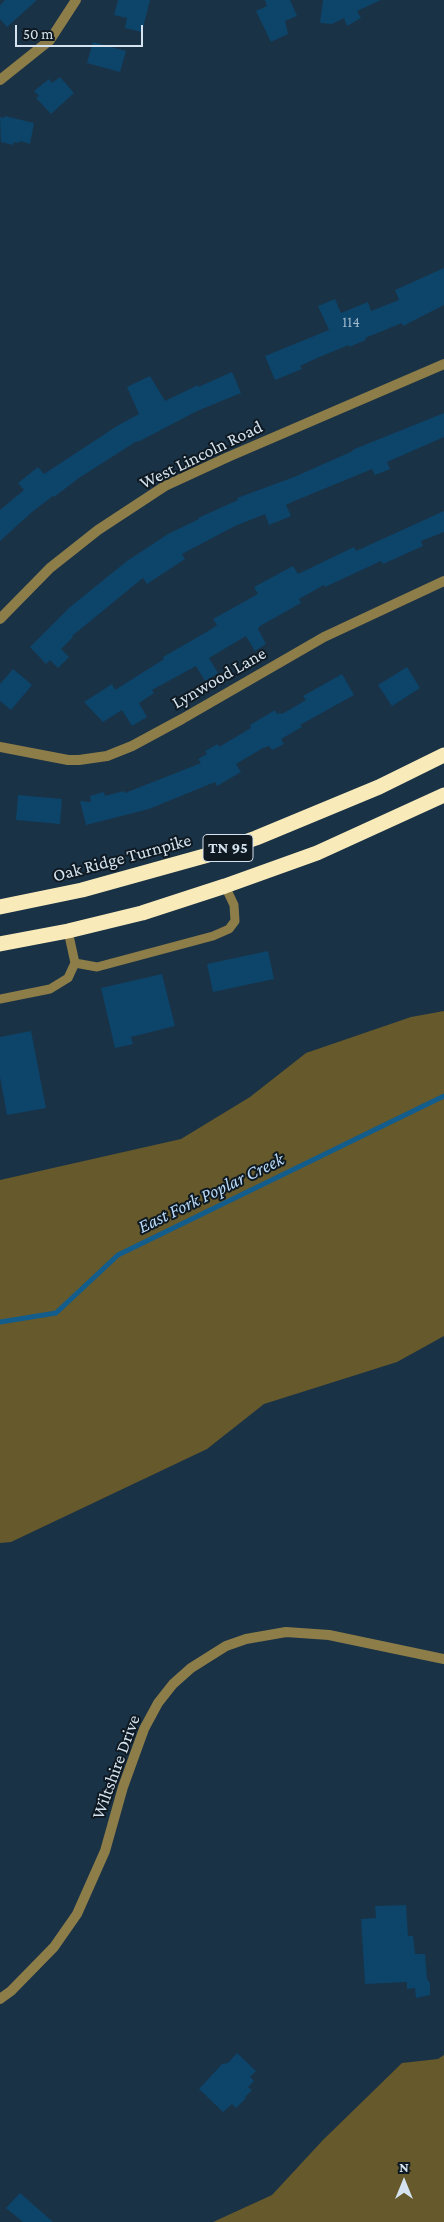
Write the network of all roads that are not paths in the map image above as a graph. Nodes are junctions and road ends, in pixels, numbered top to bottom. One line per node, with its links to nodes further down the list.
1 (76, 0): 2 (street)
2 (0, 80)
3 (444, 364): 5 (street, West Lincoln Road)
4 (444, 581): 6 (street, Lynwood Lane)
5 (0, 619)
6 (0, 747)
7 (444, 754): 10 (highway, Oak Ridge Turnpike / TN 95)
8 (444, 795): 9 (highway, TN 95)
9 (225, 886): 11 (highway, TN 95); 13 (lane)
10 (0, 907)
11 (68, 931): 12 (highway, TN 95); 13 (lane)
12 (0, 944)
13 (75, 963): 14 (lane)
14 (0, 999)
15 (444, 1659): 16 (street, Wiltshire Drive)
16 (0, 1999)

